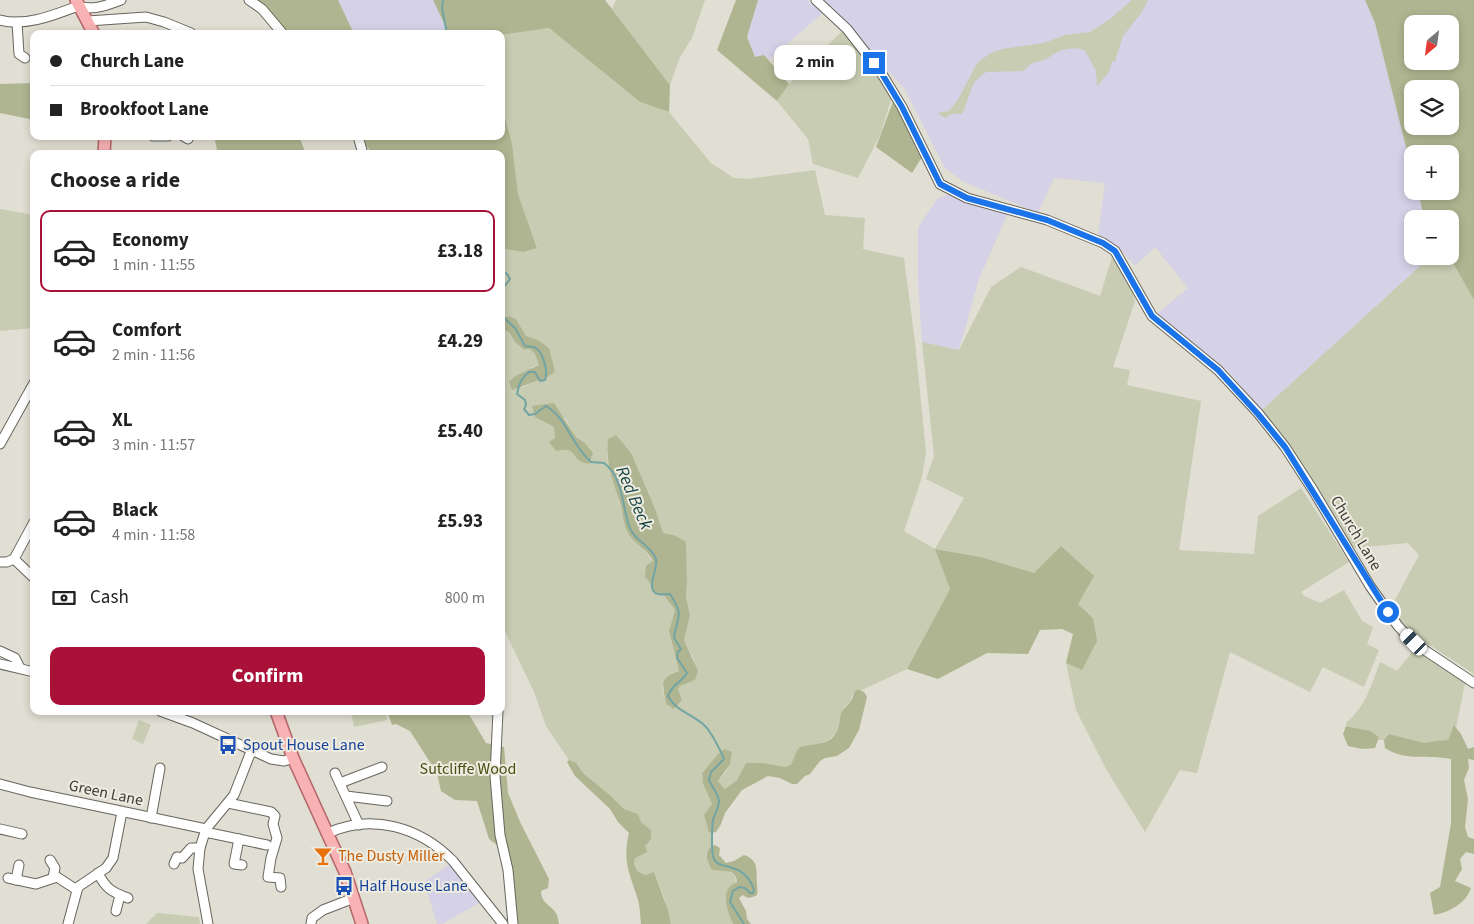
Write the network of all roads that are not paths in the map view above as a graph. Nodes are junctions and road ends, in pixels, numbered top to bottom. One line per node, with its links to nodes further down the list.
1 (121, 0): 4 (street)
2 (249, 0): 10 (street)
3 (816, 0): 22 (street, Church Lane)
4 (77, 3): 6 (main road); 7 (street)
5 (0, 20): 7 (street)
6 (88, 20): 8 (main road); 9 (street)
7 (17, 22): 11 (street)
8 (92, 30)
9 (183, 30)
10 (280, 30)
11 (19, 56)
12 (30, 390): 13 (street)
13 (0, 444)
14 (30, 529): 15 (street)
15 (14, 559): 16 (street); 17 (street)
16 (0, 562)
17 (30, 574)
18 (0, 652): 20 (street)
19 (0, 664): 20 (street)
20 (20, 668): 21 (street)
21 (30, 671)
22 (1474, 682)
23 (172, 715): 26 (street)
24 (278, 715): 27 (main road)
25 (498, 715): 59 (street)
26 (252, 749): 27 (street); 35 (street)
27 (294, 758): 41 (main road)
28 (382, 767): 31 (street)
29 (160, 768): 37 (street)
30 (335, 774): 31 (street)
31 (340, 783): 33 (street)
32 (0, 784): 36 (street, Green Lane)
33 (346, 796): 34 (street); 38 (street)
34 (387, 801)
35 (228, 803): 40 (street); 50 (street)
36 (122, 812): 37 (street, Green Lane); 49 (street)
37 (151, 818): 40 (street, Green Lane)
38 (359, 824): 41 (street); 58 (street)
39 (0, 829): 42 (street)
40 (205, 830): 43 (street, Green Lane); 45 (street)
41 (328, 832): 52 (main road)
42 (22, 834)
43 (240, 839): 44 (street, Green Lane); 48 (street)
44 (267, 845)
45 (200, 848): 46 (street); 55 (street)
46 (174, 864)
47 (19, 865): 51 (street)
48 (242, 865)
49 (98, 873): 51 (street); 53 (street)
50 (281, 887)
51 (77, 890): 54 (street)
52 (354, 898): 56 (street); 57 (main road)
53 (116, 911)
54 (68, 924)
55 (208, 924)
56 (311, 924)
57 (362, 924)
58 (503, 924)
59 (513, 924)

